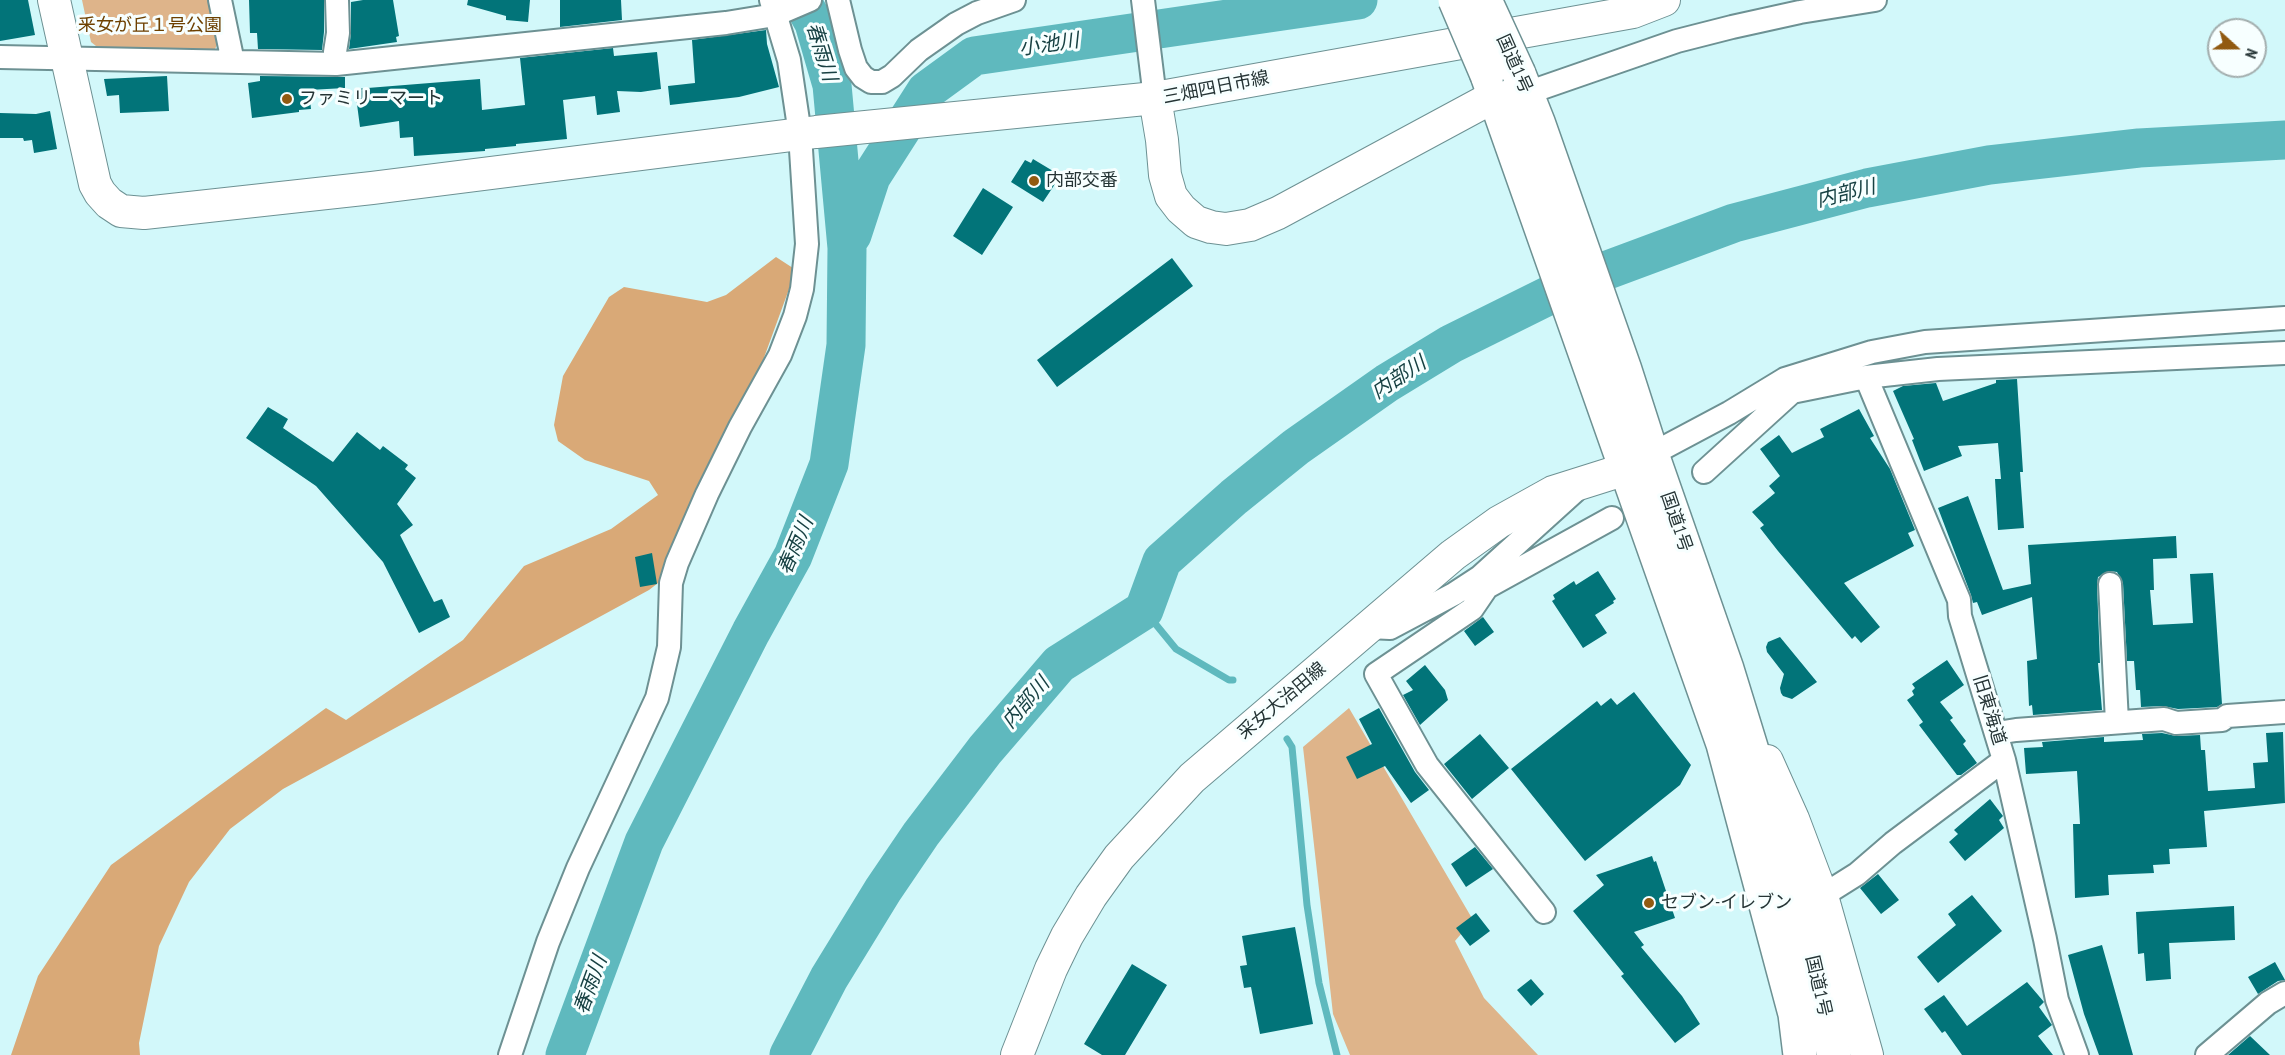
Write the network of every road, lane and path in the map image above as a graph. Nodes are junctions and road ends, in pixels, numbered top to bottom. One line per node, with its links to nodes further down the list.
1 (54, 0): 14 (main road)
2 (220, 0): 15 (street)
3 (337, 0): 16 (street)
4 (810, 0): 12 (street)
5 (838, 0): 6 (street)
6 (1014, 0)
7 (1143, 0): 17 (street)
8 (1455, 0): 18 (highway, 国道1号, bridge)
9 (1485, 0): 18 (highway, 国道1号, bridge)
10 (1664, 0): 17 (main road, 三畑四日市線)
11 (1875, 0): 18 (street)
12 (778, 9): 16 (street); 19 (street)
13 (0, 57): 14 (street)
14 (67, 59): 15 (street); 19 (main road)
15 (233, 62): 16 (street)
16 (336, 64)
17 (1153, 83): 18 (main road, 三畑四日市線); 19 (main road)
18 (1513, 99): 24 (highway, 国道1号); 24 (highway, 国道1号)
19 (808, 133): 40 (street)
20 (2285, 318): 23 (street)
21 (2285, 353): 22 (street)
22 (1866, 377): 23 (street); 34 (street, 旧東海道)
23 (1789, 386): 24 (street); 25 (street)
24 (1639, 462): 26 (main road, 采女大治田線); 31 (highway, 国道1号); 39 (highway, 国道1号)
25 (1704, 472)
26 (1582, 484): 28 (street); 30 (main road, 采女大治田線)
27 (1612, 518): 28 (street)
28 (1484, 582): 30 (street); 37 (street)
29 (2110, 584): 33 (street)
30 (1369, 627): 41 (main road, 采女大治田線)
31 (1727, 669): 36 (main road); 42 (highway, 国道1号)
32 (2285, 712): 33 (street)
33 (2117, 722): 34 (street)
34 (1997, 733): 35 (street, 旧東海道)
35 (2004, 760): 36 (street); 44 (street, 旧東海道)
36 (1822, 897): 43 (main road)
37 (1544, 912)
38 (2284, 996): 45 (street)
39 (1795, 1052)
40 (510, 1055)
41 (1017, 1055)
42 (1834, 1055)
43 (1866, 1055)
44 (2077, 1055)
45 (2207, 1055)

